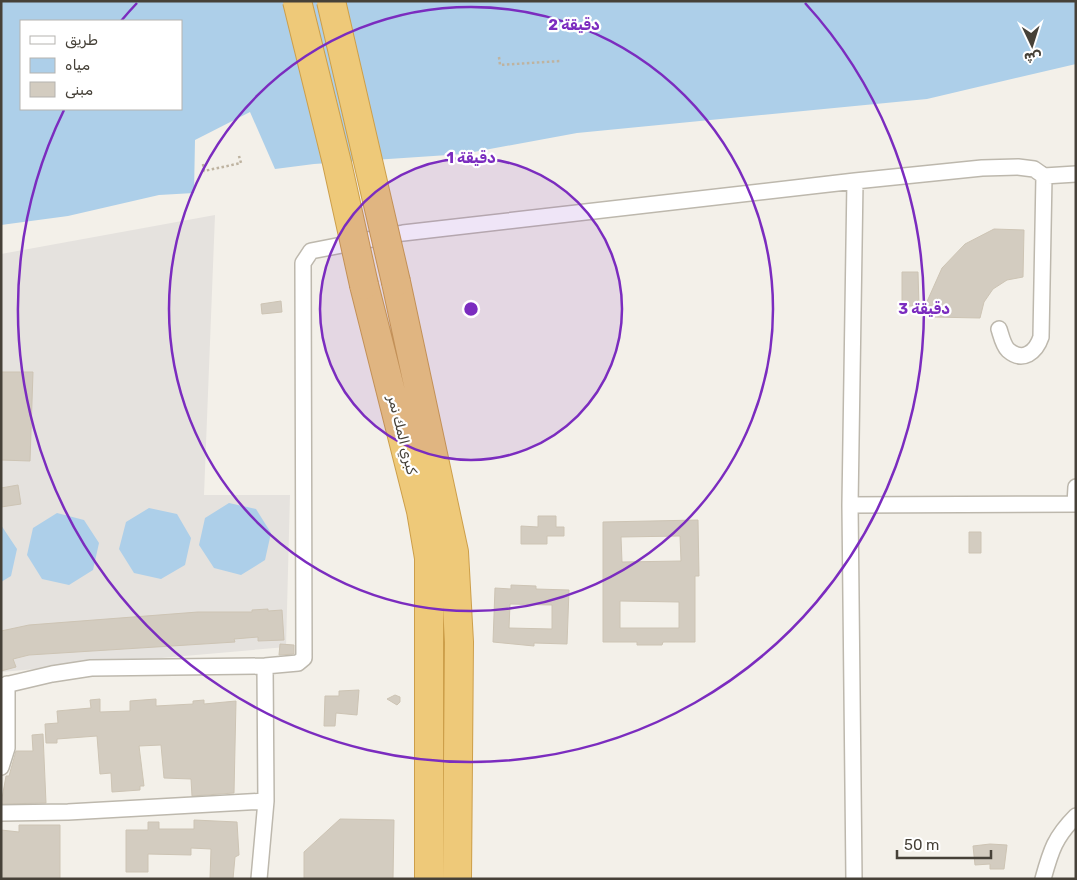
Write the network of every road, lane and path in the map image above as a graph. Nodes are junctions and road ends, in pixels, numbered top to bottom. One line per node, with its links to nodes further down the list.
1 (297, 1): 21 (highway, كبري المك نمر, bridge)
2 (331, 1): 22 (highway, كبري المك نمر, bridge)
3 (499, 57): 4 (path)
4 (560, 60)
5 (239, 156): 6 (path)
6 (203, 164)
7 (1076, 174): 8 (street)
8 (1044, 176): 9 (street); 10 (street)
9 (855, 181): 13 (street); 14 (street)
10 (999, 329)
11 (1076, 486): 12 (street)
12 (1075, 504): 13 (street)
13 (850, 505): 23 (street)
14 (265, 666): 15 (street); 17 (street)
15 (4, 685): 16 (street)
16 (1, 767)
17 (266, 801): 18 (street); 20 (street)
18 (1, 813)
19 (1076, 816): 24 (street)
20 (259, 879)
21 (429, 879)
22 (456, 879)
23 (854, 879)
24 (1043, 879)

